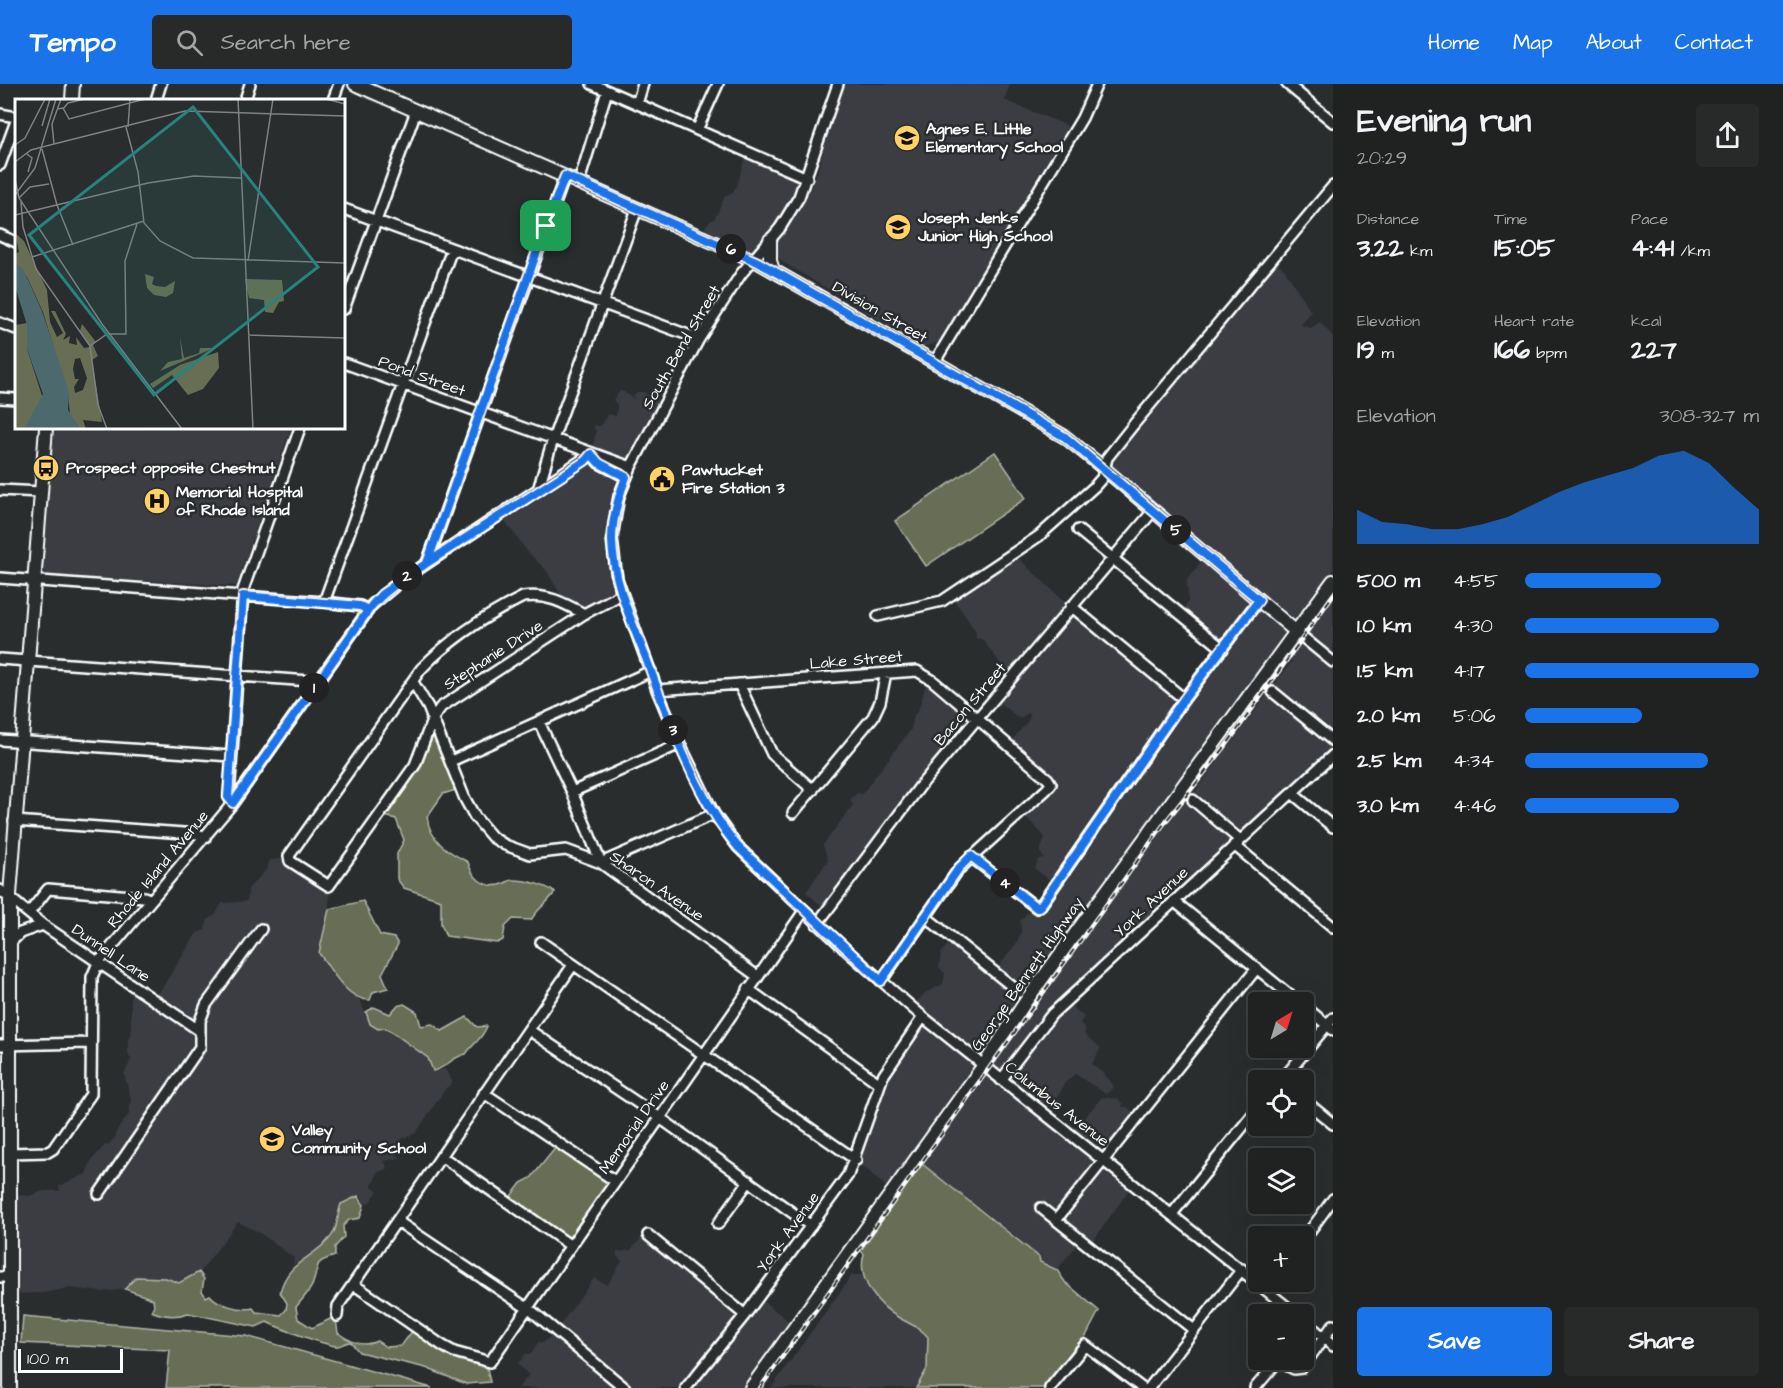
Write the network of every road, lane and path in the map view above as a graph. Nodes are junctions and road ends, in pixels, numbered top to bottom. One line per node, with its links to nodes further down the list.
1 (73, 84): 14 (main road)
2 (161, 84): 15 (street)
3 (250, 84): 16 (street)
4 (339, 84): 17 (street)
5 (354, 84): 12 (main road, Division Street)
6 (592, 84): 13 (street)
7 (643, 84): 18 (street)
8 (718, 84): 24 (street)
9 (838, 84): 27 (street, South Bend Street)
10 (1097, 84): 46 (street)
11 (1287, 84): 23 (street)
12 (380, 89): 19 (main road, Division Street)
13 (607, 91): 18 (street); 28 (street)
14 (72, 99)
15 (156, 99)
16 (245, 99)
17 (333, 99)
18 (636, 104): 24 (street)
19 (416, 111): 26 (main road, Division Street); 32 (street)
20 (0, 114): 21 (street)
21 (15, 119)
22 (15, 122): 25 (street)
23 (1333, 122)
24 (697, 130): 27 (street)
25 (0, 165)
26 (565, 176): 28 (main road, Division Street); 39 (street)
27 (807, 178): 34 (street, South Bend Street)
28 (579, 182): 30 (main road, Division Street)
29 (1333, 186): 56 (street)
30 (637, 208): 37 (main road, Division Street); 40 (street)
31 (345, 209): 32 (street)
32 (375, 221): 36 (street); 41 (street)
33 (0, 235): 35 (street)
34 (770, 240): 37 (street, South Bend Street); 38 (main road)
35 (15, 242)
36 (452, 249): 39 (street); 47 (street)
37 (753, 260): 38 (main road, Division Street); 44 (street, South Bend Street)
38 (773, 270): 46 (main road, Division Street)
39 (528, 276): 40 (street); 50 (street)
40 (603, 303): 44 (street); 53 (street)
41 (345, 306)
42 (0, 323): 43 (street)
43 (15, 329)
44 (699, 339): 55 (street, South Bend Street)
45 (345, 363): 47 (street, Pond Street)
46 (934, 363): 56 (main road, Division Street)
47 (402, 385): 50 (street, Pond Street); 71 (street)
48 (0, 398): 49 (street)
49 (15, 399)
50 (478, 412): 53 (street, Pond Street); 64 (street)
51 (46, 429): 60 (main road)
52 (300, 429): 69 (street)
53 (553, 439): 54 (street, Pond Street); 59 (street)
54 (591, 454): 55 (street, Pond Street); 57 (street, Pond Street); 59 (street, Rhode Island Avenue)
55 (631, 467): 57 (street, Columbus Avenue)
56 (1104, 469): 61 (main road, Division Street); 75 (street)
57 (626, 477): 68 (street, Columbus Avenue)
58 (0, 490): 60 (street)
59 (538, 490): 64 (street, Rhode Island Avenue)
60 (41, 492): 66 (main road)
61 (1153, 511): 63 (street, Bacon Street); 70 (main road, Division Street)
62 (1078, 530): 63 (street)
63 (1113, 557): 72 (street, Bacon Street); 77 (street)
64 (427, 563): 73 (street, Rhode Island Avenue)
65 (0, 578): 66 (street)
66 (33, 580): 69 (street); 79 (main road)
67 (1333, 581): 76 (main road, George Bennett Highway)
68 (622, 594): 74 (street, Stephanie Drive); 81 (street, Columbus Avenue)
69 (243, 596): 71 (street); 83 (street)
70 (1259, 600): 76 (main road, Division Street); 77 (street)
71 (324, 602): 73 (street)
72 (1071, 606): 89 (street); 91 (street, Bacon Street)
73 (368, 610): 85 (street, Rhode Island Avenue)
74 (584, 614): 84 (street); 90 (street, Stephanie Drive)
75 (878, 616)
76 (1295, 630): 80 (street, Division Street); 142 (main road, George Bennett Highway)
77 (1223, 649): 89 (street)
78 (0, 658): 79 (street)
79 (28, 660): 83 (street); 94 (main road)
80 (1333, 662)
81 (651, 671): 87 (street, Columbus Avenue); 92 (street)
82 (886, 673): 86 (street, Lake Street); 91 (street, Lake Street); 100 (street)
83 (237, 676): 85 (street); 98 (street)
84 (413, 682): 90 (street, Sharon Avenue); 90 (street, Stephanie Drive)
85 (317, 684): 104 (street, Rhode Island Avenue)
86 (739, 684): 87 (street, Lake Street); 100 (street)
87 (657, 690): 96 (street, Columbus Avenue)
88 (1274, 692): 95 (street)
89 (1184, 699): 111 (street)
90 (433, 718): 99 (street, Sharon Avenue)
91 (977, 719): 111 (street, Lake Street); 119 (street, Bacon Street)
92 (539, 722): 99 (street); 101 (street)
93 (0, 740): 94 (street)
94 (21, 740): 98 (street); 107 (main road)
95 (1333, 741)
96 (680, 744): 101 (street); 105 (street, Columbus Avenue)
97 (1333, 755): 102 (street, York Avenue)
98 (231, 756): 104 (street)
99 (451, 761): 112 (street, Sharon Avenue)
100 (813, 790): 106 (street)
101 (572, 792): 112 (street)
102 (1292, 793): 108 (street); 110 (street, York Avenue)
103 (1193, 801): 110 (street)
104 (233, 803): 109 (street, Rhode Island Avenue)
105 (714, 813): 112 (street); 116 (street, Columbus Avenue)
106 (793, 813)
107 (14, 821): 109 (street); 113 (main road)
108 (1333, 827)
109 (205, 838): 114 (street, Rhode Island Avenue)
110 (1237, 843): 115 (street, York Avenue); 121 (street)
111 (971, 856): 118 (street)
112 (601, 863): 129 (street, Sharon Avenue)
113 (5, 892): 117 (street, Dunnell Lane); 124 (main road)
114 (151, 900): 117 (street); 125 (street, Rhode Island Avenue)
115 (1174, 901): 128 (street); 144 (street, York Avenue)
116 (804, 911): 119 (street, Columbus Avenue); 129 (street, Memorial Drive)
117 (28, 913): 120 (street, Dunnell Lane)
118 (926, 917): 130 (street); 132 (street)
119 (817, 924): 130 (street, Columbus Avenue)
120 (43, 925): 124 (street); 125 (street, Dunnell Lane)
121 (1333, 927)
122 (261, 929): 138 (street)
123 (541, 942): 126 (street)
124 (9, 944): 127 (main road)
125 (98, 963): 138 (street, Dunnell Lane); 139 (street, Rhode Island Avenue)
126 (573, 965): 137 (street); 141 (street)
127 (5, 967): 140 (main road)
128 (1257, 968): 133 (street); 155 (street)
129 (757, 976): 131 (street, Memorial Drive)
130 (881, 981): 135 (street, Columbus Avenue)
131 (748, 989): 141 (street, Memorial Drive); 145 (street)
132 (1019, 992)
133 (1286, 992)
134 (1314, 1013): 136 (street)
135 (923, 1017): 142 (street, Columbus Avenue); 145 (street, York Avenue)
136 (1331, 1024): 143 (street)
137 (529, 1030): 146 (street); 148 (street)
138 (200, 1031): 158 (street)
139 (90, 1042): 140 (street); 152 (street, Rhode Island Avenue)
140 (5, 1044): 151 (main road)
141 (703, 1055): 148 (street, Memorial Drive); 154 (street)
142 (984, 1065): 144 (street, Columbus Avenue); 185 (main road, George Bennett Highway)
143 (1291, 1070)
144 (1001, 1080): 155 (street, Columbus Avenue)
145 (880, 1084): 154 (street, York Avenue)
146 (484, 1093): 153 (street); 156 (street)
147 (1314, 1108): 150 (street)
148 (660, 1118): 156 (street, Memorial Drive); 157 (street)
149 (1248, 1120): 162 (street)
150 (1333, 1124)
151 (5, 1126): 152 (main road)
152 (9, 1153): 160 (main road)
153 (441, 1156): 164 (street); 169 (street)
154 (855, 1160): 166 (street, York Avenue)
155 (1104, 1160): 162 (street, Columbus Avenue); 163 (street)
156 (615, 1181): 169 (street, Memorial Drive)
157 (748, 1181): 165 (street); 166 (street)
158 (99, 1194)
159 (1333, 1198): 167 (street)
160 (5, 1203): 171 (main road)
161 (1041, 1208): 163 (street)
162 (1172, 1214): 170 (street, Columbus Avenue)
163 (1056, 1220): 179 (street)
164 (397, 1221): 172 (street); 174 (street)
165 (718, 1224)
166 (811, 1226): 176 (street, York Avenue)
167 (1313, 1226)
168 (648, 1235): 176 (street)
169 (571, 1246): 174 (street, Memorial Drive)
170 (1242, 1269): 173 (street, Columbus Avenue); 179 (street)
171 (5, 1277): 182 (main road)
172 (353, 1284): 174 (street, Memorial Drive); 175 (street)
173 (1284, 1304)
174 (527, 1309): 183 (street)
175 (337, 1316)
176 (745, 1316): 184 (street, York Avenue)
177 (1333, 1325): 180 (street)
178 (1314, 1329): 180 (street)
179 (1194, 1330): 188 (street)
180 (1324, 1338): 181 (street); 189 (street)
181 (1333, 1346)
182 (10, 1388)
183 (625, 1388)
184 (686, 1388)
185 (751, 1388)
186 (1050, 1388): 187 (street)
187 (1142, 1388)
188 (1149, 1388)
189 (1255, 1388)

